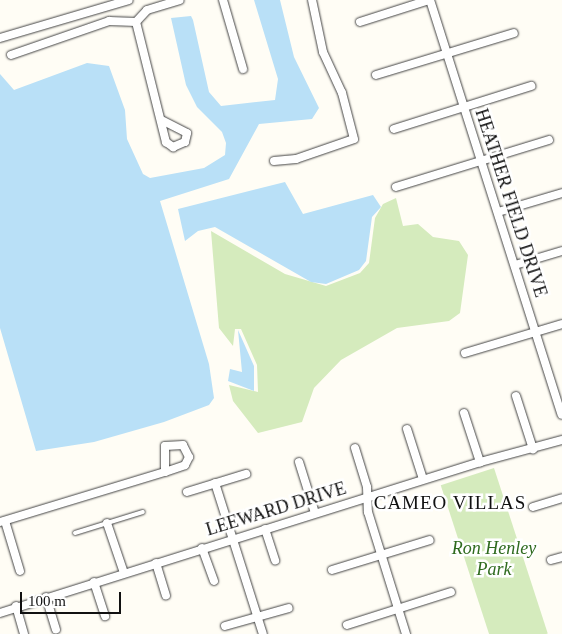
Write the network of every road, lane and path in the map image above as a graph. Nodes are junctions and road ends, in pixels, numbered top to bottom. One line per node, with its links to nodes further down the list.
1 (95, 0): 7 (street)
2 (129, 0): 7 (street)
3 (178, 0): 8 (street)
4 (223, 0): 14 (street)
5 (312, 0): 22 (street)
6 (429, 0): 9 (street); 12 (street, HEATHER FIELD DRIVE)
7 (98, 9): 11 (street)
8 (136, 22): 13 (street); 18 (street)
9 (360, 22)
10 (514, 33): 12 (street)
11 (0, 38)
12 (447, 53): 15 (street); 17 (street, HEATHER FIELD DRIVE)
13 (11, 55)
14 (243, 69)
15 (376, 75)
16 (531, 86): 17 (street)
17 (464, 107): 19 (street); 21 (street, HEATHER FIELD DRIVE)
18 (163, 121)
19 (394, 129)
20 (549, 140): 21 (street)
21 (481, 160): 23 (street); 25 (street, HEATHER FIELD DRIVE)
22 (274, 161)
23 (396, 187)
24 (562, 194): 25 (street)
25 (498, 212): 27 (street, HEATHER FIELD DRIVE)
26 (562, 251): 27 (street)
27 (514, 265): 29 (street, HEATHER FIELD DRIVE)
28 (562, 324): 29 (street)
29 (536, 332): 30 (street); 32 (street, HEATHER FIELD DRIVE)
30 (465, 353)
31 (562, 382): 32 (street)
32 (552, 385): 35 (street, HEATHER FIELD DRIVE)
33 (516, 396): 39 (street)
34 (464, 413): 41 (street)
35 (562, 416)
36 (407, 428): 44 (street)
37 (562, 440): 39 (street, LEEWARD DRIVE)
38 (355, 448): 47 (street)
39 (533, 449): 41 (street, LEEWARD DRIVE)
40 (299, 462): 51 (street)
41 (480, 462): 44 (street, LEEWARD DRIVE)
42 (165, 472): 52 (street)
43 (246, 474): 45 (street)
44 (423, 479): 47 (street, LEEWARD DRIVE)
45 (216, 483): 46 (street); 56 (street)
46 (187, 492)
47 (367, 496): 51 (street, LEEWARD DRIVE); 59 (street)
48 (562, 498): 49 (street)
49 (533, 507)
50 (142, 512): 53 (lane)
51 (315, 513): 54 (street, LEEWARD DRIVE)
52 (2, 522): 65 (street)
53 (107, 524): 55 (lane); 66 (street)
54 (265, 529): 56 (street, LEEWARD DRIVE); 61 (street)
55 (75, 533)
56 (233, 539): 58 (street, LEEWARD DRIVE); 77 (street)
57 (430, 540): 59 (street)
58 (202, 548): 63 (street, LEEWARD DRIVE); 67 (street)
59 (381, 555): 64 (street); 74 (street)
60 (562, 556): 62 (street)
61 (275, 560)
62 (551, 560)
63 (156, 563): 66 (street, LEEWARD DRIVE); 70 (street)
64 (332, 570)
65 (20, 571)
66 (124, 573): 68 (street, LEEWARD DRIVE)
67 (214, 581)
68 (94, 582): 71 (street, LEEWARD DRIVE); 76 (street)
69 (451, 592): 74 (street)
70 (166, 596)
71 (46, 597): 72 (street, LEEWARD DRIVE); 80 (street)
72 (16, 606): 75 (street, LEEWARD DRIVE); 81 (street)
73 (289, 608): 77 (street)
74 (398, 609): 78 (street); 83 (street)
75 (0, 613)
76 (105, 616)
77 (257, 617): 79 (street); 82 (street)
78 (348, 625)
79 (225, 626)
80 (56, 630)
81 (24, 634)
82 (262, 634)
83 (406, 634)

